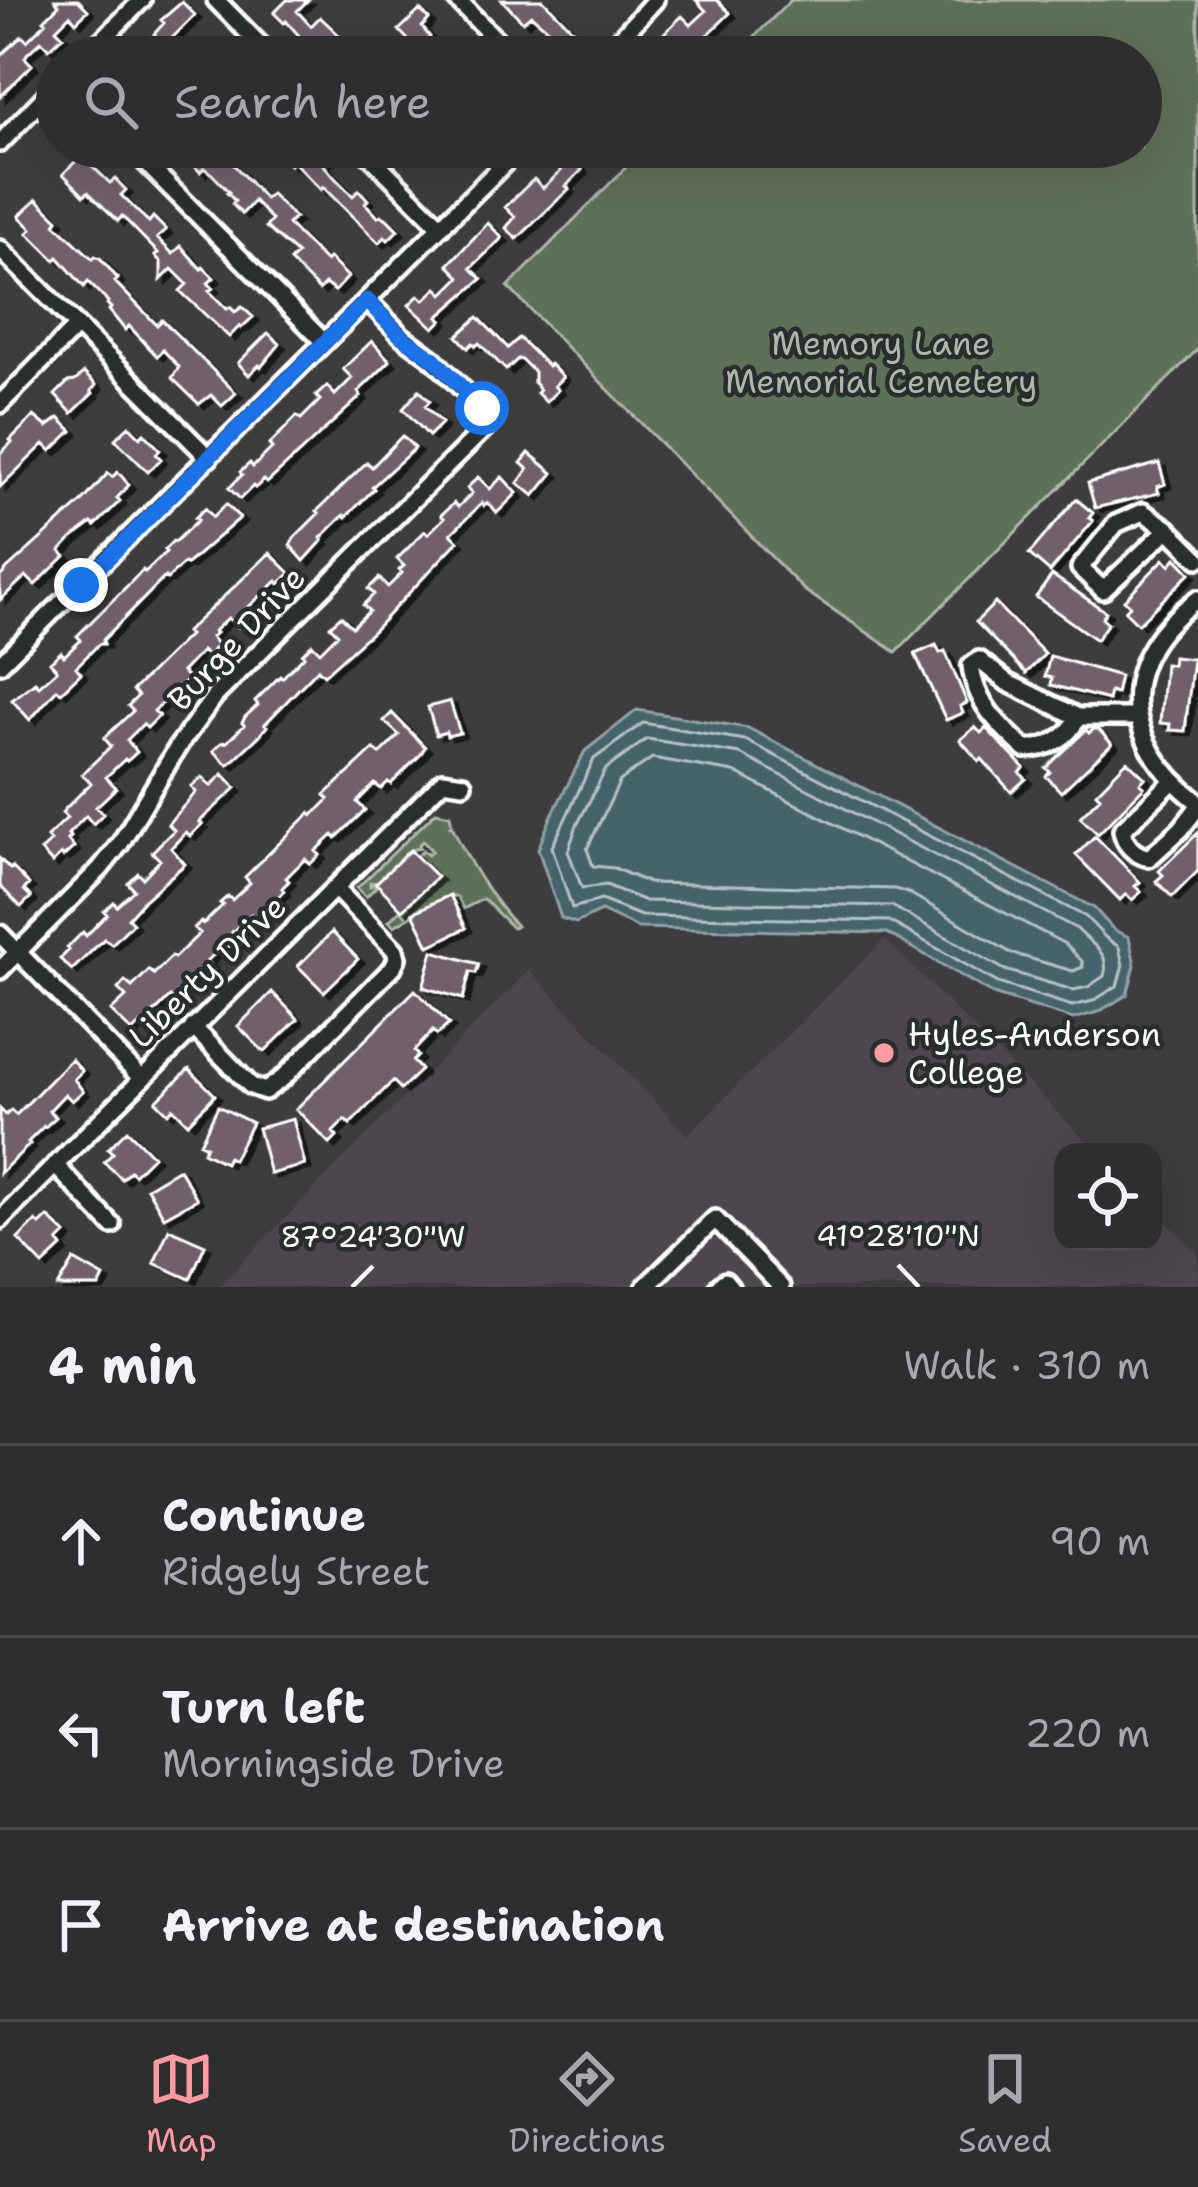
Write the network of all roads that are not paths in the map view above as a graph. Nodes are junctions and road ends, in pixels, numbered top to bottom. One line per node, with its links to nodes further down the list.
1 (142, 0): 5 (street)
2 (216, 0): 6 (street)
3 (457, 0): 7 (street)
4 (655, 0): 8 (street)
5 (106, 36)
6 (251, 36)
7 (492, 36)
8 (622, 36)
9 (36, 105): 10 (street)
10 (0, 142)
11 (151, 168): 18 (street)
12 (382, 168): 14 (street)
13 (499, 168): 14 (street)
14 (440, 226): 16 (street)
15 (0, 249): 17 (street)
16 (367, 300): 18 (street); 32 (street, Burge Drive)
17 (77, 326): 19 (street); 20 (street)
18 (324, 342): 20 (street)
19 (0, 404)
20 (209, 458): 24 (street)
21 (1168, 530): 21 (street); 22 (street)
22 (1198, 559)
23 (1198, 599): 26 (street)
24 (0, 664)
25 (1078, 717): 25 (street); 26 (street)
26 (1138, 717): 27 (street)
27 (1172, 782): 29 (street); 29 (street)
28 (463, 784): 30 (street, Liberty Drive)
29 (1198, 804)
30 (335, 888): 34 (street, Liberty Drive); 34 (street)
31 (0, 934): 32 (street)
32 (18, 952): 33 (street, Burge Drive); 35 (street)
33 (0, 970)
34 (193, 1028): 35 (street, Liberty Drive)
35 (141, 1078): 36 (street, Liberty Drive)
36 (55, 1165): 37 (street, Liberty Drive); 38 (street)
37 (0, 1220)
38 (112, 1225)
39 (645, 1287): 42 (street)
40 (718, 1287): 41 (street)
41 (730, 1287)
42 (781, 1287)

